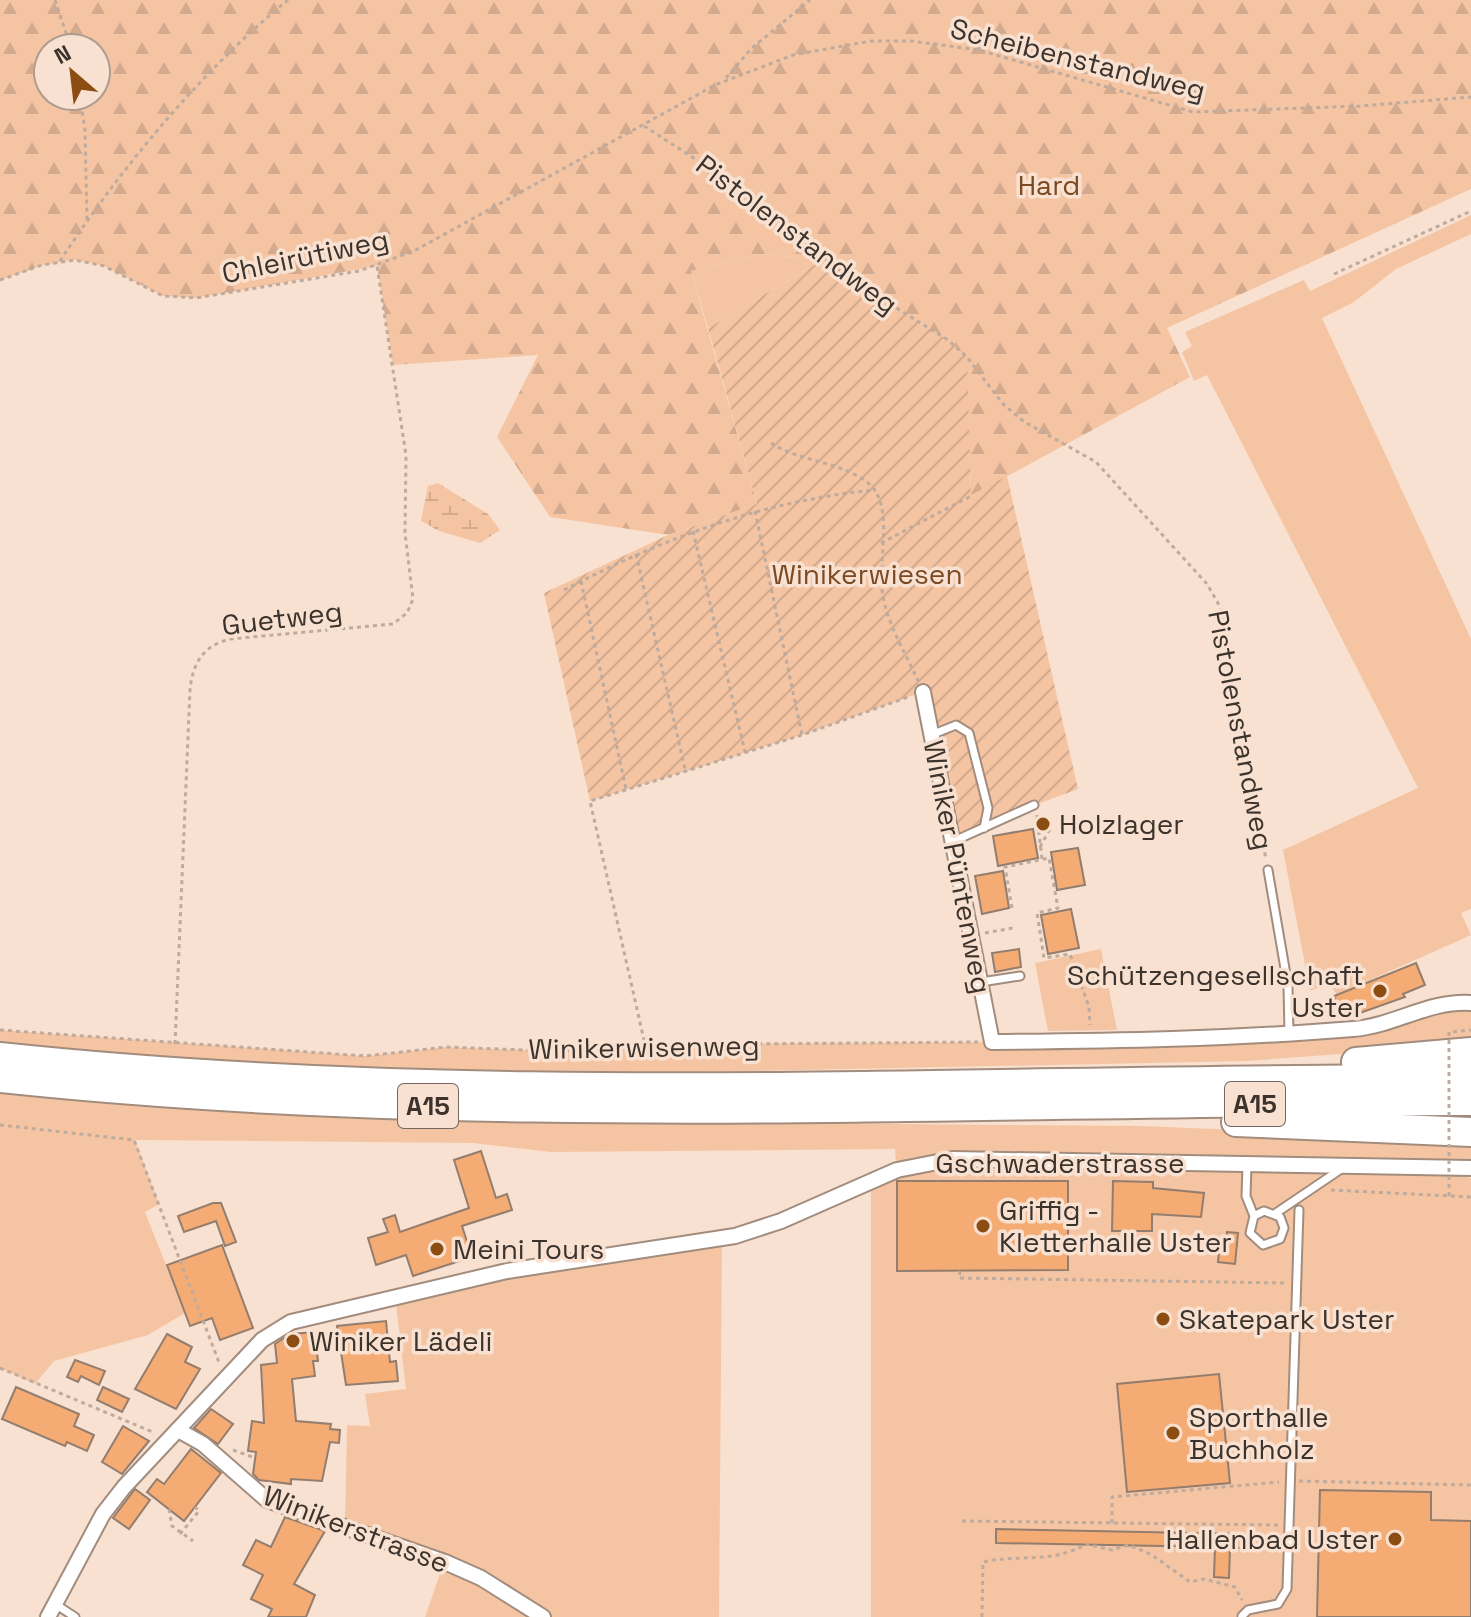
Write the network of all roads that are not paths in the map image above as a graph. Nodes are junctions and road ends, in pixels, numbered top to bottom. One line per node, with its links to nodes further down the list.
1 (923, 692): 2 (street, Winiker Püntenweg)
2 (931, 735): 4 (lane); 5 (street, Winiker Püntenweg)
3 (1034, 805): 4 (lane)
4 (984, 828): 5 (lane)
5 (954, 841): 8 (street, Winiker Püntenweg)
6 (1268, 870): 10 (lane, Pistolenstandweg)
7 (1020, 976): 8 (lane)
8 (981, 982): 10 (street, Winiker Püntenweg)
9 (1471, 1003): 10 (street)
10 (1289, 1033)
11 (1471, 1052): 15 (highway)
12 (0, 1057): 15 (highway, A15)
13 (0, 1078): 17 (highway, A15)
14 (1471, 1079): 15 (highway, A15)
15 (1136, 1081)
16 (1471, 1101): 17 (highway, A15)
17 (1038, 1108): 18 (highway)
18 (1471, 1132)
19 (1247, 1163): 20 (street, Gschwaderstrasse); 24 (lane); 27 (street, Gschwaderstrasse)
20 (1347, 1165): 21 (street, Gschwaderstrasse); 23 (lane)
21 (1471, 1168)
22 (1299, 1210): 26 (lane)
23 (1276, 1213): 24 (lane); 25 (lane)
24 (1254, 1216): 25 (lane)
25 (1284, 1228): 26 (lane)
26 (1298, 1229): 29 (lane)
27 (174, 1434): 28 (street, Gschwaderstrasse); 31 (street, Winikerstrasse)
28 (52, 1611): 30 (lane)
29 (1245, 1613)
30 (75, 1617)
31 (543, 1617)

